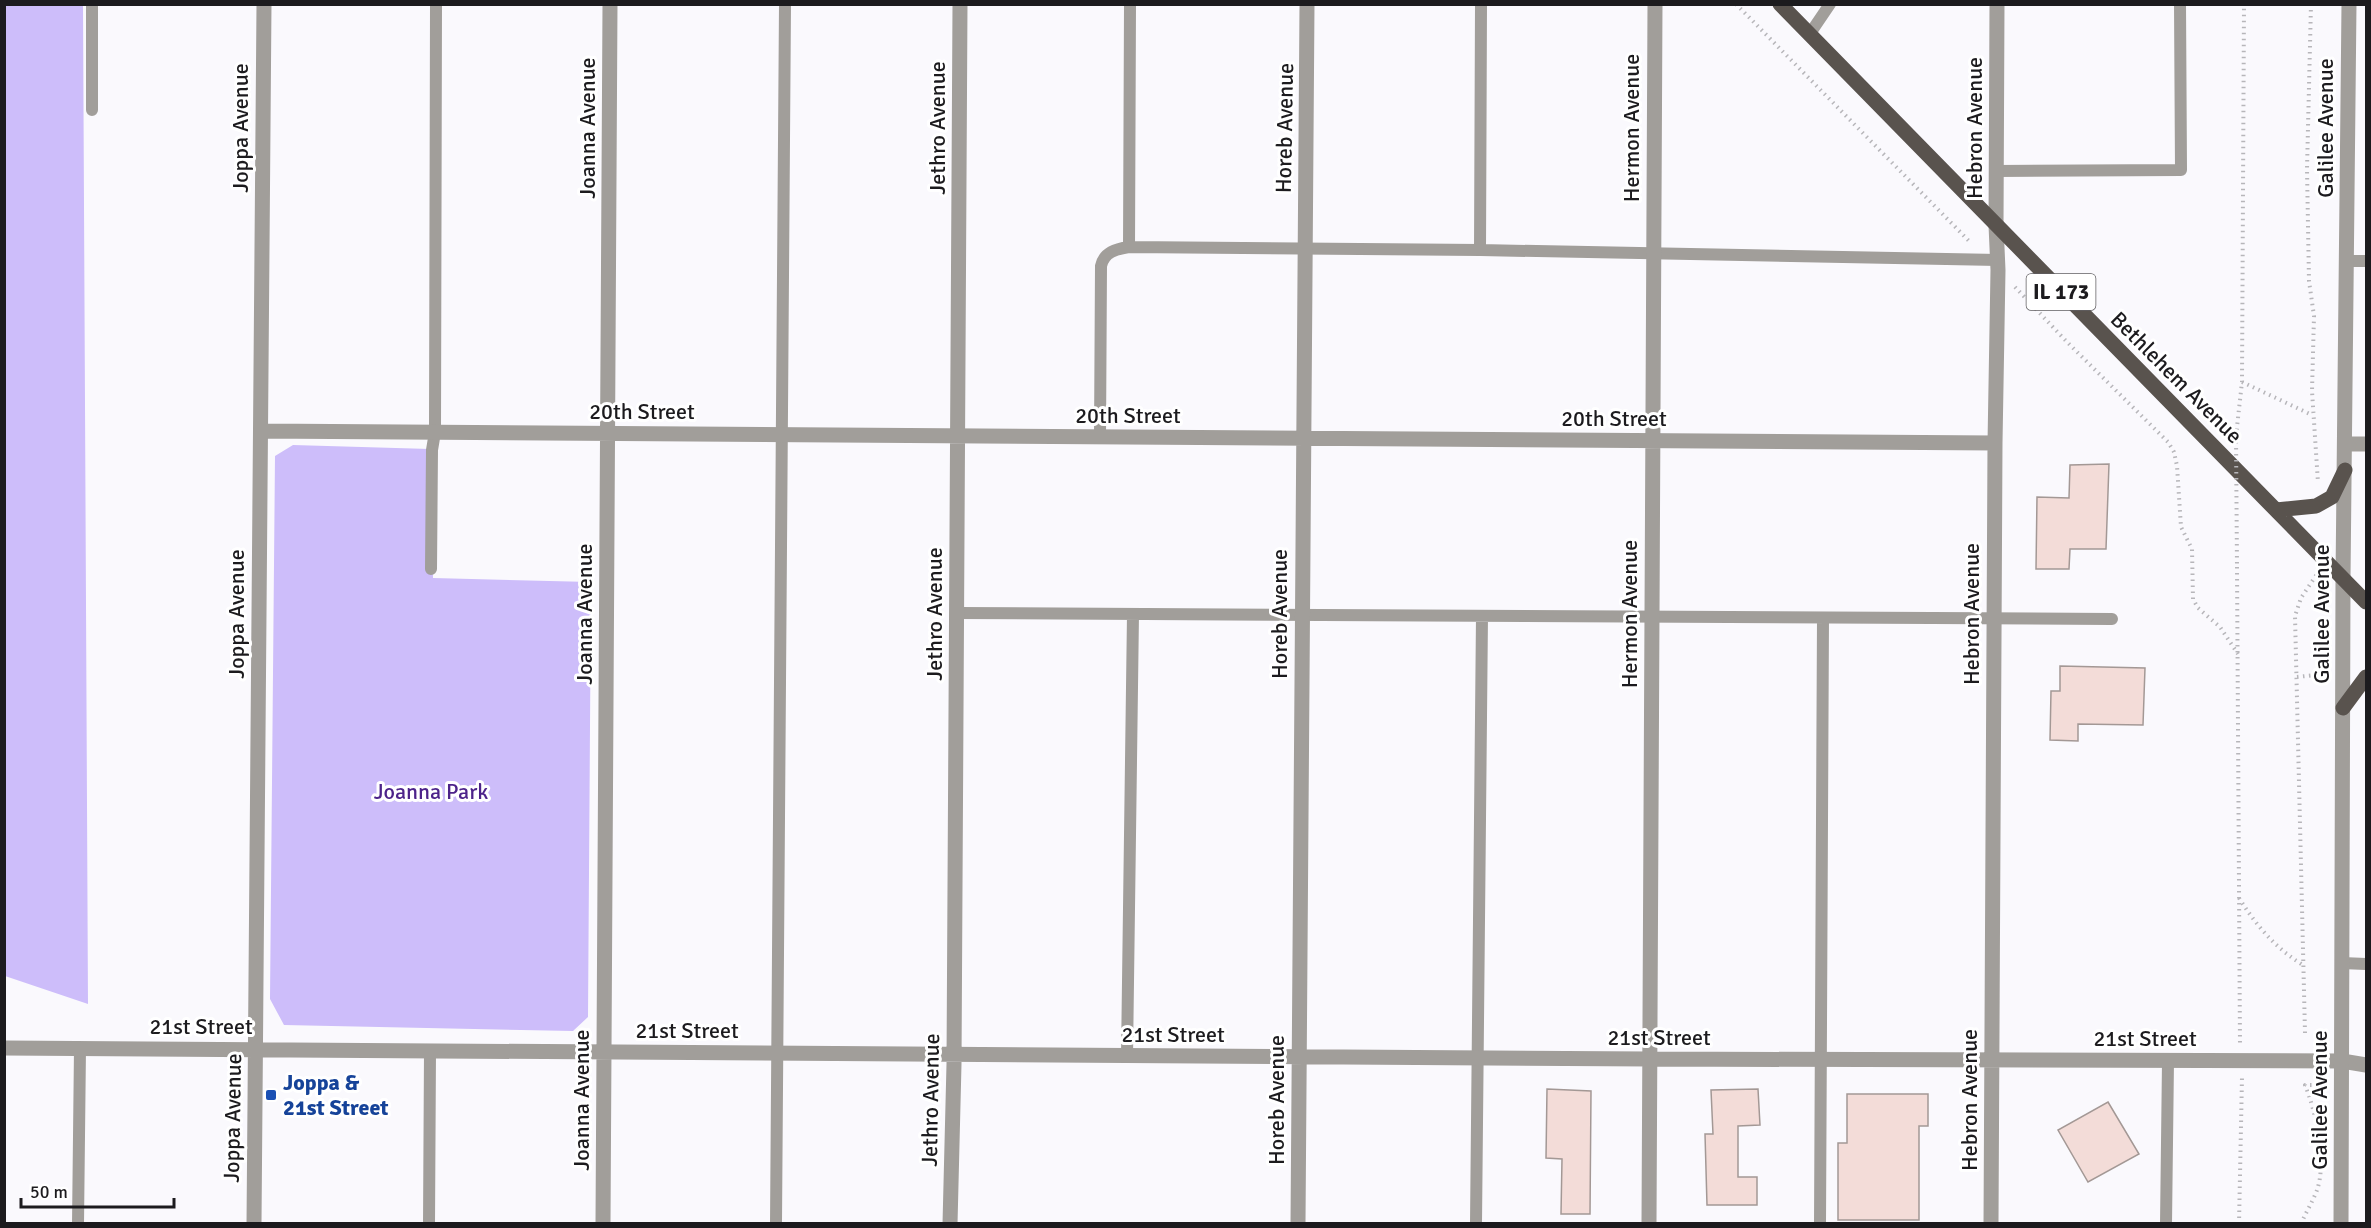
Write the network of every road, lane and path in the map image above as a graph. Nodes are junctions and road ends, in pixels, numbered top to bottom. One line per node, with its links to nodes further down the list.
1 (92, 4): 20 (lane)
2 (264, 4): 32 (street, Joppa Avenue)
3 (436, 4): 33 (lane)
4 (610, 4): 34 (street, Joanna Avenue)
5 (785, 4): 35 (lane)
6 (960, 4): 36 (street, Jethro Avenue)
7 (1130, 4): 23 (lane)
8 (1307, 4): 24 (street, Horeb Avenue)
9 (1481, 4): 25 (lane)
10 (1654, 4): 26 (street, Hermon Avenue)
11 (1736, 4): 29 (path)
12 (1780, 4): 19 (main road, Bethlehem Avenue / IL 173)
13 (1830, 4): 19 (lane)
14 (1997, 4): 21 (street, Hebron Avenue)
15 (2180, 4): 21 (lane)
16 (2244, 4): 30 (path)
17 (2311, 4): 31 (path)
18 (2349, 4): 27 (street, Galilee Avenue)
19 (1809, 35): 22 (main road, Bethlehem Avenue / IL 173)
20 (92, 111)
21 (1996, 171): 22 (street, Hebron Avenue)
22 (1996, 225): 29 (street, Hebron Avenue); 45 (main road, Bethlehem Avenue / IL 173)
23 (1129, 247): 24 (lane); 37 (lane)
24 (1305, 249): 25 (lane); 38 (street, Horeb Avenue)
25 (1480, 250): 26 (lane)
26 (1653, 254): 29 (lane); 39 (street, Hermon Avenue)
27 (2347, 261): 28 (lane); 41 (street, Galilee Avenue)
28 (2367, 261)
29 (1995, 263): 40 (street, Hebron Avenue); 58 (path)
30 (2242, 382): 31 (path); 58 (path, bridge)
31 (2313, 416): 44 (path)
32 (261, 431): 33 (street, 20th Street); 71 (street, Joppa Avenue)
33 (435, 432): 34 (street, 20th Street); 46 (lane)
34 (608, 434): 35 (street, 20th Street); 73 (street, Joanna Avenue)
35 (782, 435): 36 (street, 20th Street); 74 (lane)
36 (958, 436): 37 (street, 20th Street); 50 (street, Jethro Avenue)
37 (1100, 437): 38 (street, 20th Street)
38 (1302, 438): 39 (street, 20th Street); 52 (street, Horeb Avenue)
39 (1653, 441): 40 (street, 20th Street); 54 (street, Hermon Avenue)
40 (1995, 443): 56 (street, Hebron Avenue)
41 (2346, 444): 42 (street); 43 (street, Galilee Avenue)
42 (2367, 444)
43 (2345, 470): 45 (main road); 48 (street, Galilee Avenue)
44 (2319, 487)
45 (2276, 510): 48 (main road, Bethlehem Avenue / IL 173)
46 (431, 569)
47 (2316, 578): 60 (path)
48 (2343, 578): 49 (main road, Bethlehem Avenue / IL 173); 62 (street, Galilee Avenue)
49 (2367, 602)
50 (957, 613): 51 (lane); 76 (street, Jethro Avenue)
51 (1133, 614): 52 (lane); 77 (lane)
52 (1301, 615): 53 (lane); 78 (street, Horeb Avenue)
53 (1482, 616): 54 (lane); 79 (lane)
54 (1652, 617): 55 (lane); 80 (street, Hermon Avenue)
55 (1823, 618): 56 (lane); 82 (lane)
56 (1994, 619): 57 (lane); 81 (street, Hebron Avenue)
57 (2112, 619)
58 (2238, 654): 63 (path)
59 (2329, 674): 60 (path)
60 (2297, 677): 66 (path)
61 (2367, 677): 62 (main road)
62 (2343, 708): 64 (street, Galilee Avenue)
63 (2238, 897): 66 (path); 68 (path)
64 (2342, 963): 65 (lane); 83 (street, Galilee Avenue)
65 (2367, 964)
66 (2304, 965): 67 (path)
67 (2305, 1033)
68 (2239, 1037)
69 (4, 1048): 70 (street, 21st Street)
70 (80, 1048): 71 (street, 21st Street); 88 (lane)
71 (255, 1049): 72 (street, 21st Street); 89 (street, Joppa Avenue)
72 (430, 1051): 73 (street, 21st Street); 90 (lane)
73 (604, 1052): 74 (street, 21st Street); 91 (street, Joanna Avenue)
74 (777, 1053): 76 (street, 21st Street); 92 (lane)
75 (2367, 1054): 83 (street, 21st Street)
76 (954, 1055): 77 (street, 21st Street); 93 (street, Jethro Avenue)
77 (1127, 1056): 78 (street, 21st Street)
78 (1298, 1057): 79 (street, 21st Street); 94 (street, Horeb Avenue)
79 (1478, 1058): 80 (street, 21st Street); 95 (lane)
80 (1649, 1059): 82 (street, 21st Street); 96 (street, Hermon Avenue)
81 (1991, 1059): 82 (street, 21st Street); 84 (street, 21st Street); 98 (street, Hebron Avenue)
82 (1821, 1060): 97 (lane)
83 (2342, 1060): 84 (street, 21st Street); 85 (street, 21st Street); 102 (street, Galilee Avenue)
84 (2168, 1061): 99 (lane)
85 (2367, 1065)
86 (2243, 1085): 100 (path)
87 (2305, 1085): 101 (path)
88 (78, 1224)
89 (254, 1224)
90 (429, 1224)
91 (603, 1224)
92 (776, 1224)
93 (950, 1224)
94 (1298, 1224)
95 (1476, 1224)
96 (1649, 1224)
97 (1820, 1224)
98 (1991, 1224)
99 (2166, 1224)
100 (2239, 1224)
101 (2301, 1224)
102 (2341, 1224)

